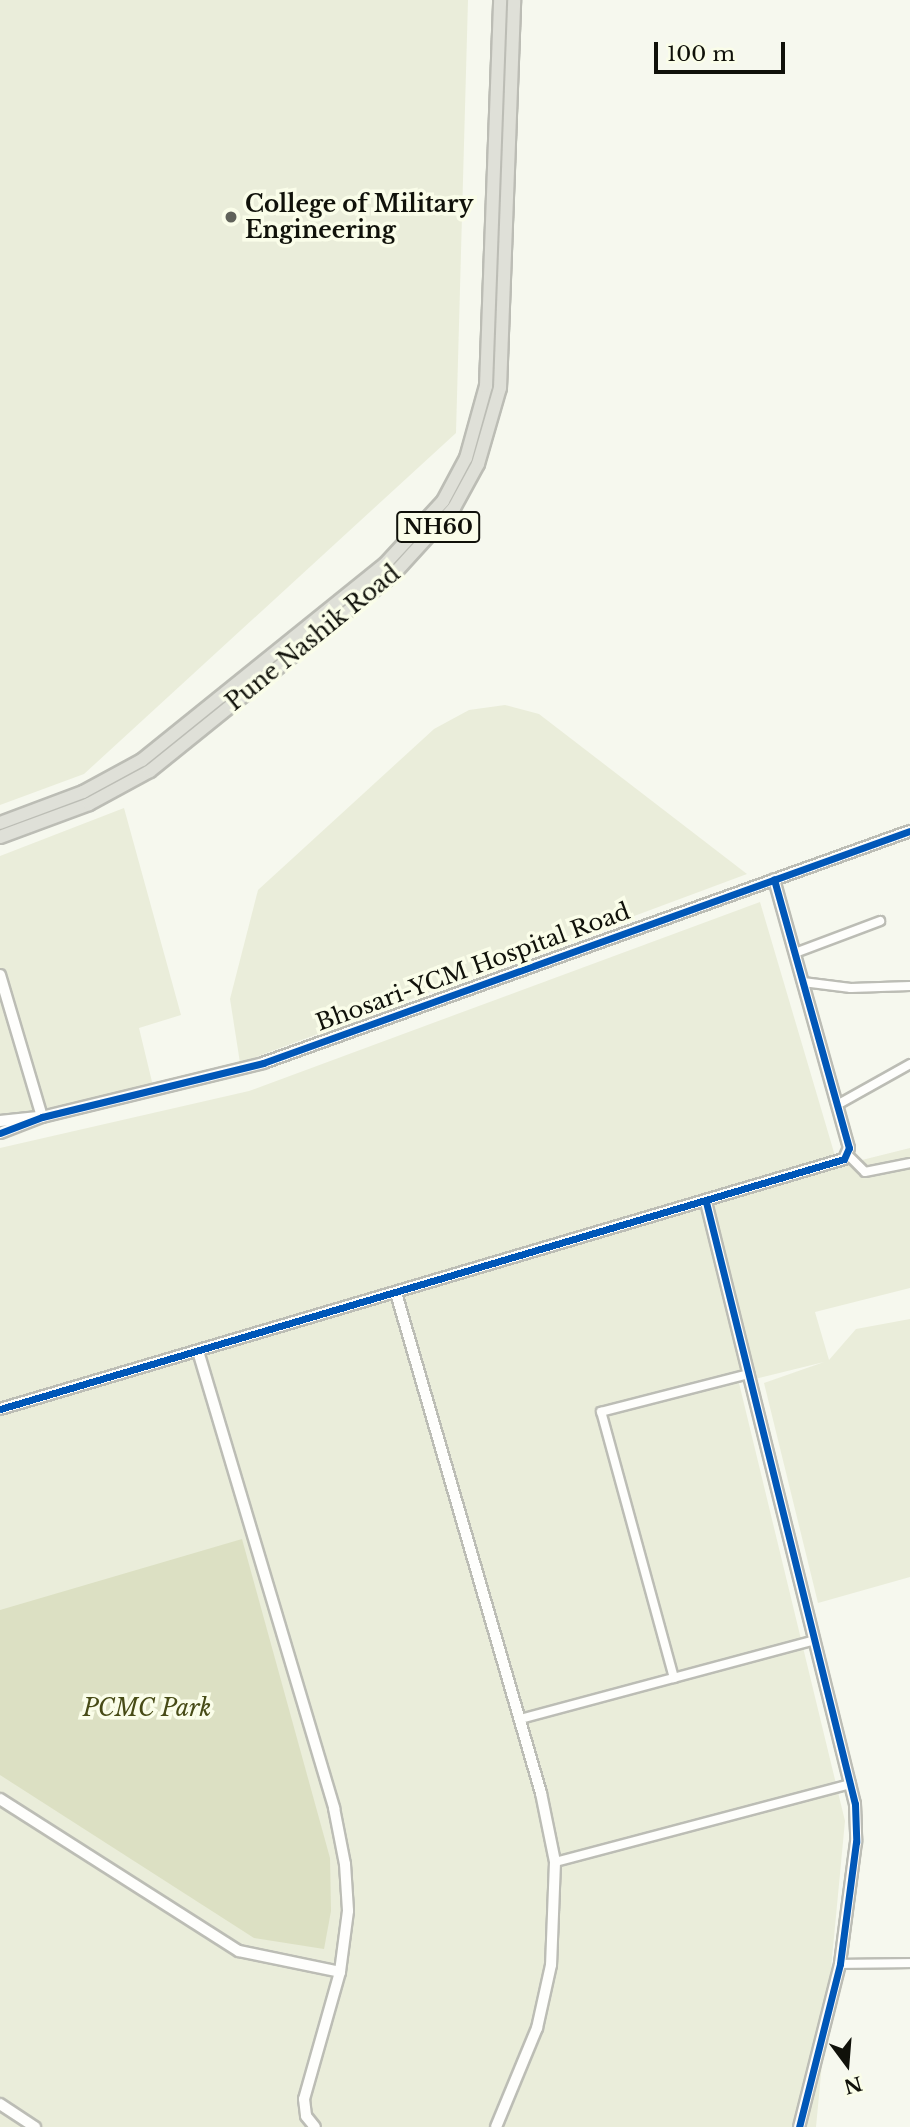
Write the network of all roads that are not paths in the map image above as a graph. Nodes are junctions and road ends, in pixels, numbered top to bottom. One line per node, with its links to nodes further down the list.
1 (500, 0): 3 (highway, Pune Nashik Road / NH60)
2 (514, 0): 4 (highway, Pune Nashik Road / NH60)
3 (497, 92): 4 (highway); 5 (highway, Pune Nashik Road / NH60)
4 (511, 93): 7 (highway, Pune Nashik Road / NH60)
5 (0, 823)
6 (910, 831): 8 (street, Bhosari-YCM Hospital Road)
7 (0, 837)
8 (774, 879): 10 (street); 16 (street, Bhosari-YCM Hospital Road)
9 (880, 921): 10 (street)
10 (794, 953): 12 (street)
11 (0, 975): 16 (street)
12 (803, 982): 13 (street); 15 (street)
13 (910, 986)
14 (910, 1065): 15 (street)
15 (837, 1105): 19 (street)
16 (41, 1117): 17 (street); 18 (street)
17 (0, 1121)
18 (0, 1133)
19 (847, 1154): 20 (street); 21 (street)
20 (910, 1163)
21 (706, 1202): 22 (street); 24 (street)
22 (396, 1293): 23 (street); 28 (street)
23 (198, 1351): 25 (street); 34 (street)
24 (749, 1374): 26 (street); 27 (street)
25 (0, 1409)
26 (816, 1640): 27 (street); 29 (street)
27 (674, 1678): 28 (street)
28 (520, 1719): 31 (street)
29 (851, 1784): 31 (street); 33 (street)
30 (0, 1799): 34 (street)
31 (555, 1862): 38 (street)
32 (910, 1963): 33 (street)
33 (840, 1964): 39 (street)
34 (340, 1972): 37 (street)
35 (0, 2104): 36 (street)
36 (35, 2127)
37 (315, 2127)
38 (496, 2127)
39 (799, 2127)

